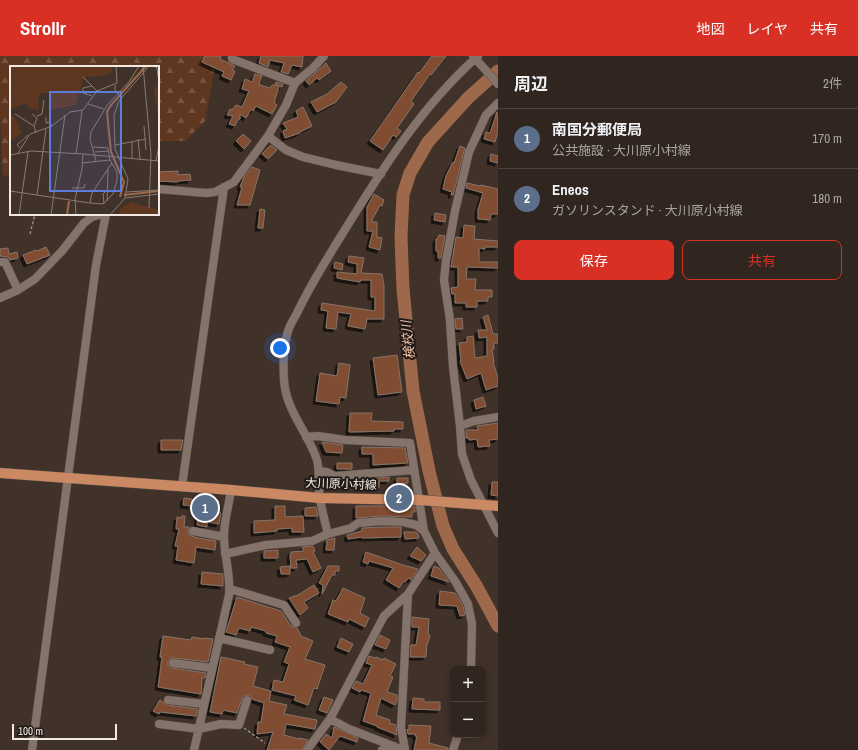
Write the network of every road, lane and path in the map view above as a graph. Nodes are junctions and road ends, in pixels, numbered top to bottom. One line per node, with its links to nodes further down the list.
1 (232, 56): 4 (street)
2 (324, 56): 4 (street)
3 (476, 58): 5 (street); 8 (street)
4 (295, 83): 7 (street)
5 (498, 84)
6 (498, 103): 19 (street)
7 (268, 136): 8 (street); 9 (street)
8 (381, 174): 20 (street)
9 (224, 187): 10 (street); 25 (street)
10 (159, 189)
11 (35, 215): 14 (path)
12 (99, 215): 16 (street)
13 (106, 215): 24 (street)
14 (30, 234)
15 (0, 262): 16 (street)
16 (18, 290): 17 (street)
17 (0, 298)
18 (498, 417): 19 (street)
19 (460, 426): 29 (street)
20 (306, 437): 21 (street); 22 (street)
21 (414, 470): 22 (street); 28 (street)
22 (319, 471): 27 (street)
23 (0, 473): 24 (main road, 大川原小村線)
24 (68, 478): 25 (main road, 大川原小村線); 56 (street)
25 (182, 486): 26 (main road, 大川原小村線)
26 (231, 490): 27 (main road, 大川原小村線); 35 (street)
27 (320, 498): 28 (main road, 大川原小村線); 34 (street)
28 (420, 500): 29 (main road, 大川原小村線); 32 (street)
29 (484, 505): 30 (main road, 大川原小村線); 33 (street)
30 (498, 506)
31 (192, 531): 35 (street)
32 (424, 531): 34 (street); 36 (street)
33 (498, 533)
34 (328, 534): 37 (street)
35 (224, 537): 37 (street)
36 (435, 553): 39 (street); 44 (street)
37 (225, 554): 38 (street)
38 (230, 589): 40 (street); 41 (street)
39 (408, 594): 49 (street); 60 (street)
40 (296, 623)
41 (219, 638): 42 (street); 45 (street)
42 (270, 650)
43 (173, 663): 45 (street)
44 (471, 666)
45 (212, 668): 48 (street)
46 (168, 700): 48 (street)
47 (248, 700): 51 (street)
48 (204, 704): 52 (street)
49 (330, 719): 55 (street); 58 (street)
50 (159, 724): 52 (street)
51 (240, 725): 52 (street); 54 (path)
52 (199, 728): 57 (street)
53 (457, 738): 61 (street)
54 (265, 743)
55 (394, 746): 59 (street); 60 (street)
56 (32, 750)
57 (194, 750)
58 (307, 750)
59 (382, 750)
60 (404, 750)
61 (453, 750)

